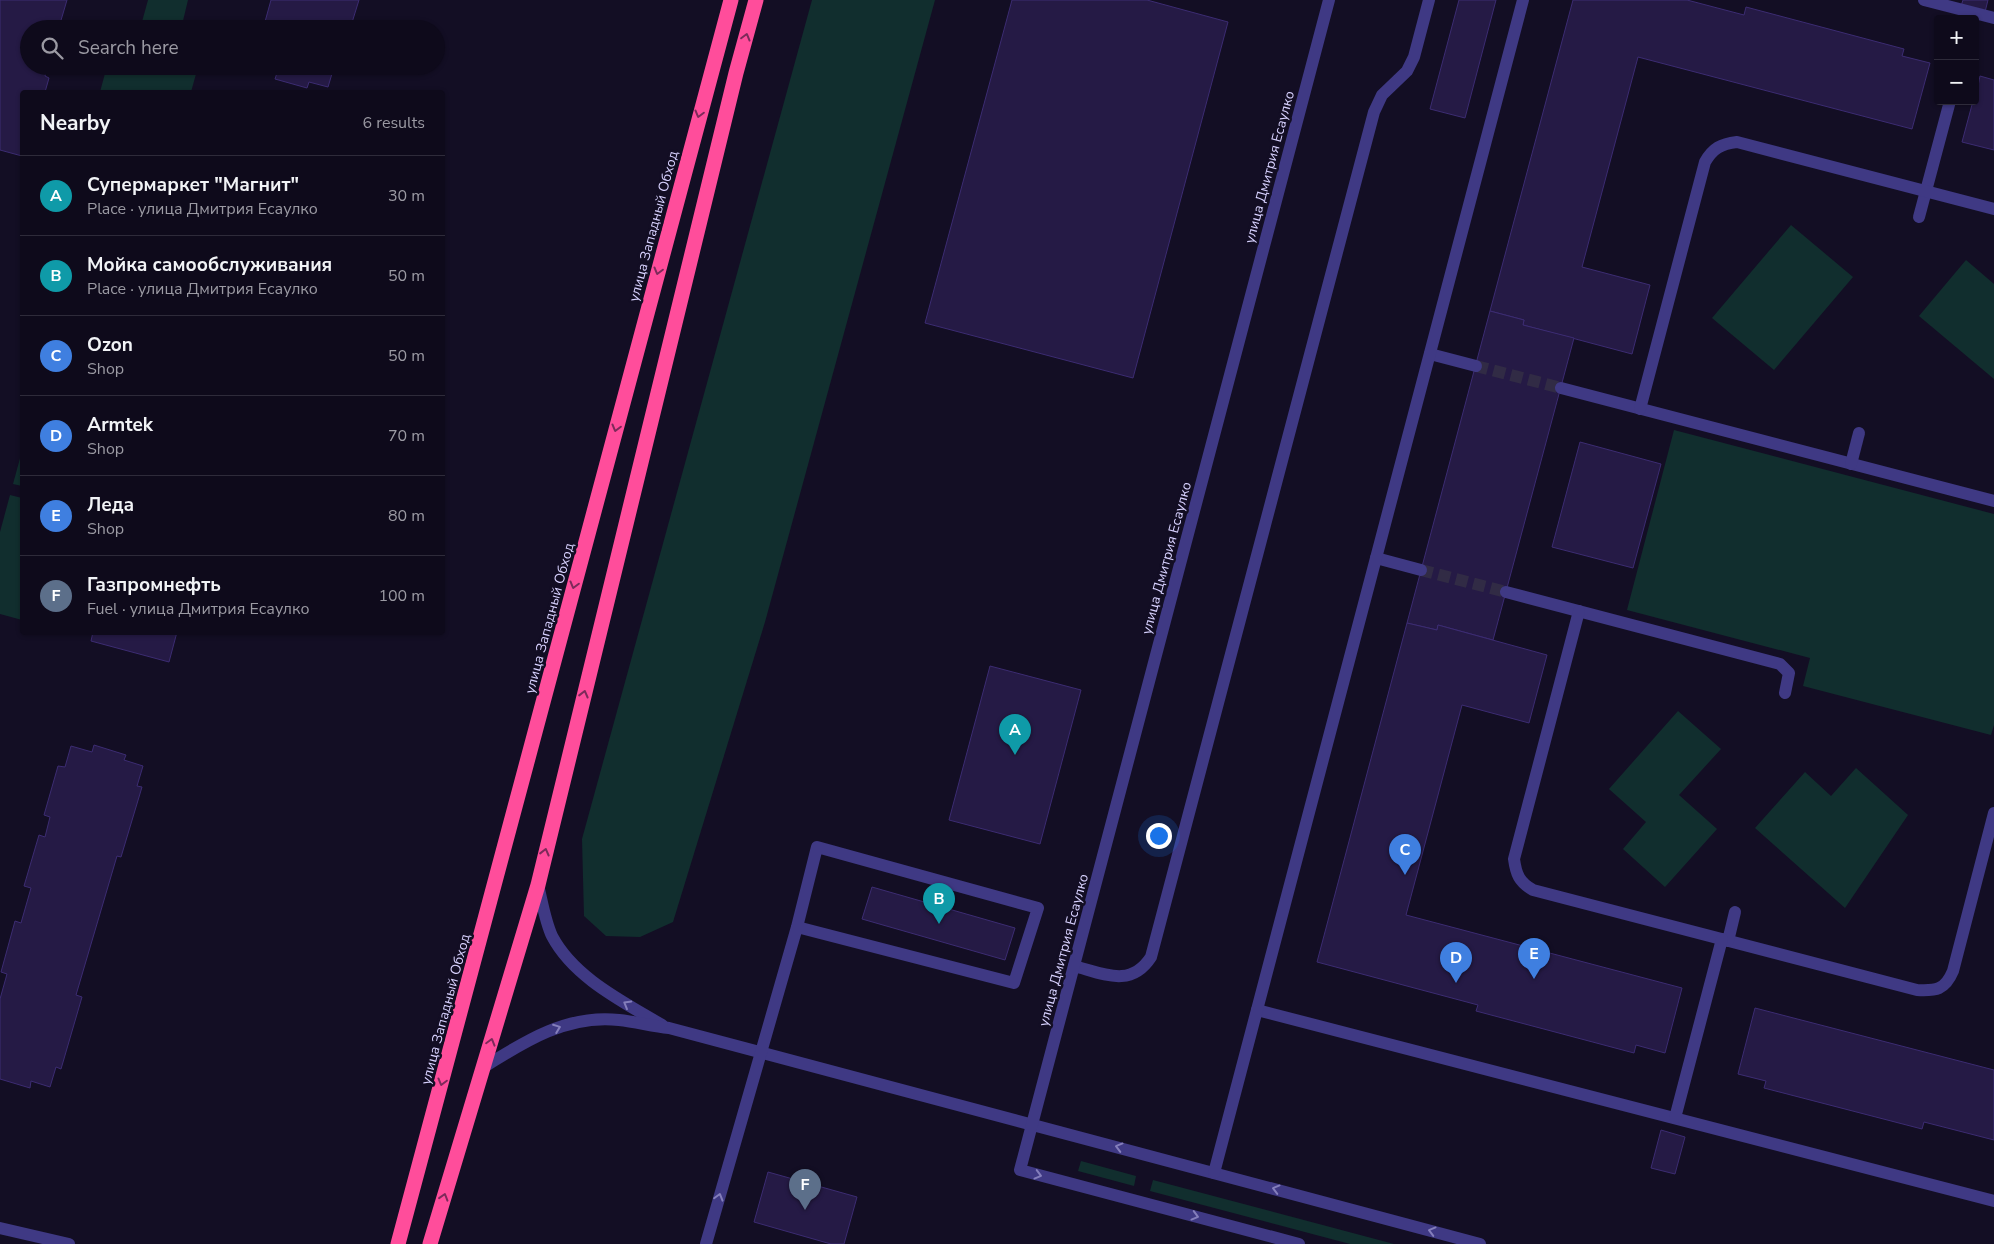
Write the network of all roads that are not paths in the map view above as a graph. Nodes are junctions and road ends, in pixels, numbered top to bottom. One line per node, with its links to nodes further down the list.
1 (731, 0): 42 (highway, улица Западный Обход, one-way to 42)
2 (756, 0): 27 (highway, one-way to 2)
3 (1329, 0): 31 (street, улица Дмитрия Есаулко)
4 (1429, 0): 31 (street)
5 (1523, 0): 14 (street)
6 (1924, 0): 7 (street)
7 (1969, 15)
8 (1979, 17): 9 (street)
9 (1994, 18)
10 (1949, 105): 11 (street)
11 (1926, 192): 12 (street); 13 (street); 17 (street)
12 (1994, 209)
13 (1919, 217)
14 (1430, 354): 15 (street); 21 (street)
15 (1476, 366)
16 (1560, 388): 17 (street)
17 (1640, 409): 19 (street)
18 (1859, 432): 19 (street)
19 (1851, 464): 20 (street)
20 (1994, 501)
21 (1376, 558): 22 (street); 32 (street)
22 (1421, 570)
23 (1506, 592): 24 (street)
24 (1579, 611): 25 (street); 30 (street)
25 (1785, 693)
26 (1994, 813): 30 (street)
27 (538, 884): 33 (street, one-way to 27); 35 (highway, one-way to 27)
28 (1735, 912): 30 (street)
29 (798, 927): 29 (street); 34 (street)
30 (1725, 940): 36 (street)
31 (1074, 966): 37 (street, улица Дмитрия Есаулко)
32 (1257, 1010): 36 (street); 38 (street)
33 (669, 1028): 34 (street); 35 (street, one-way to 33)
34 (760, 1052): 37 (street); 44 (street, one-way to 34)
35 (484, 1067): 43 (highway, one-way to 35)
36 (1675, 1118): 39 (street)
37 (1032, 1124): 38 (street, one-way to 37); 45 (street, улица Дмитрия Есаулко, one-way to 45)
38 (1214, 1173): 46 (street, one-way to 38)
39 (1994, 1201)
40 (0, 1228): 41 (street)
41 (69, 1244)
42 (398, 1244)
43 (430, 1244)
44 (706, 1244)
45 (1299, 1244)
46 (1480, 1244)

